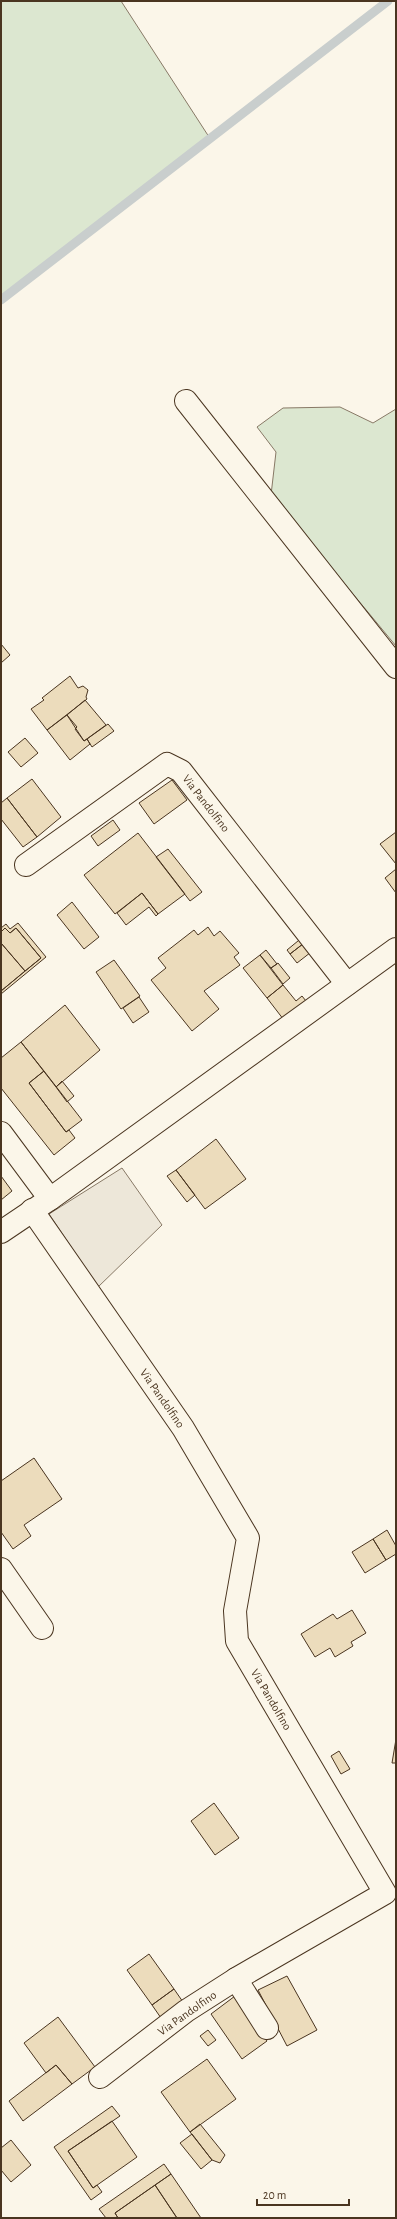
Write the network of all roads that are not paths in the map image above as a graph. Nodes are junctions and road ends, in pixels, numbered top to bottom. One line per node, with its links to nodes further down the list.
1 (186, 401): 2 (street)
2 (396, 667)
3 (26, 865): 5 (street, Via Pandolfino)
4 (396, 949): 5 (street)
5 (347, 984): 7 (street)
6 (1, 1133): 7 (street, Via Pandolfino)
7 (41, 1205): 8 (street); 11 (street, Via Pandolfino)
8 (1, 1232)
9 (1, 1569): 10 (street)
10 (42, 1628)
11 (236, 1980): 12 (street); 13 (street, Via Pandolfino)
12 (267, 2028)
13 (100, 2077)

